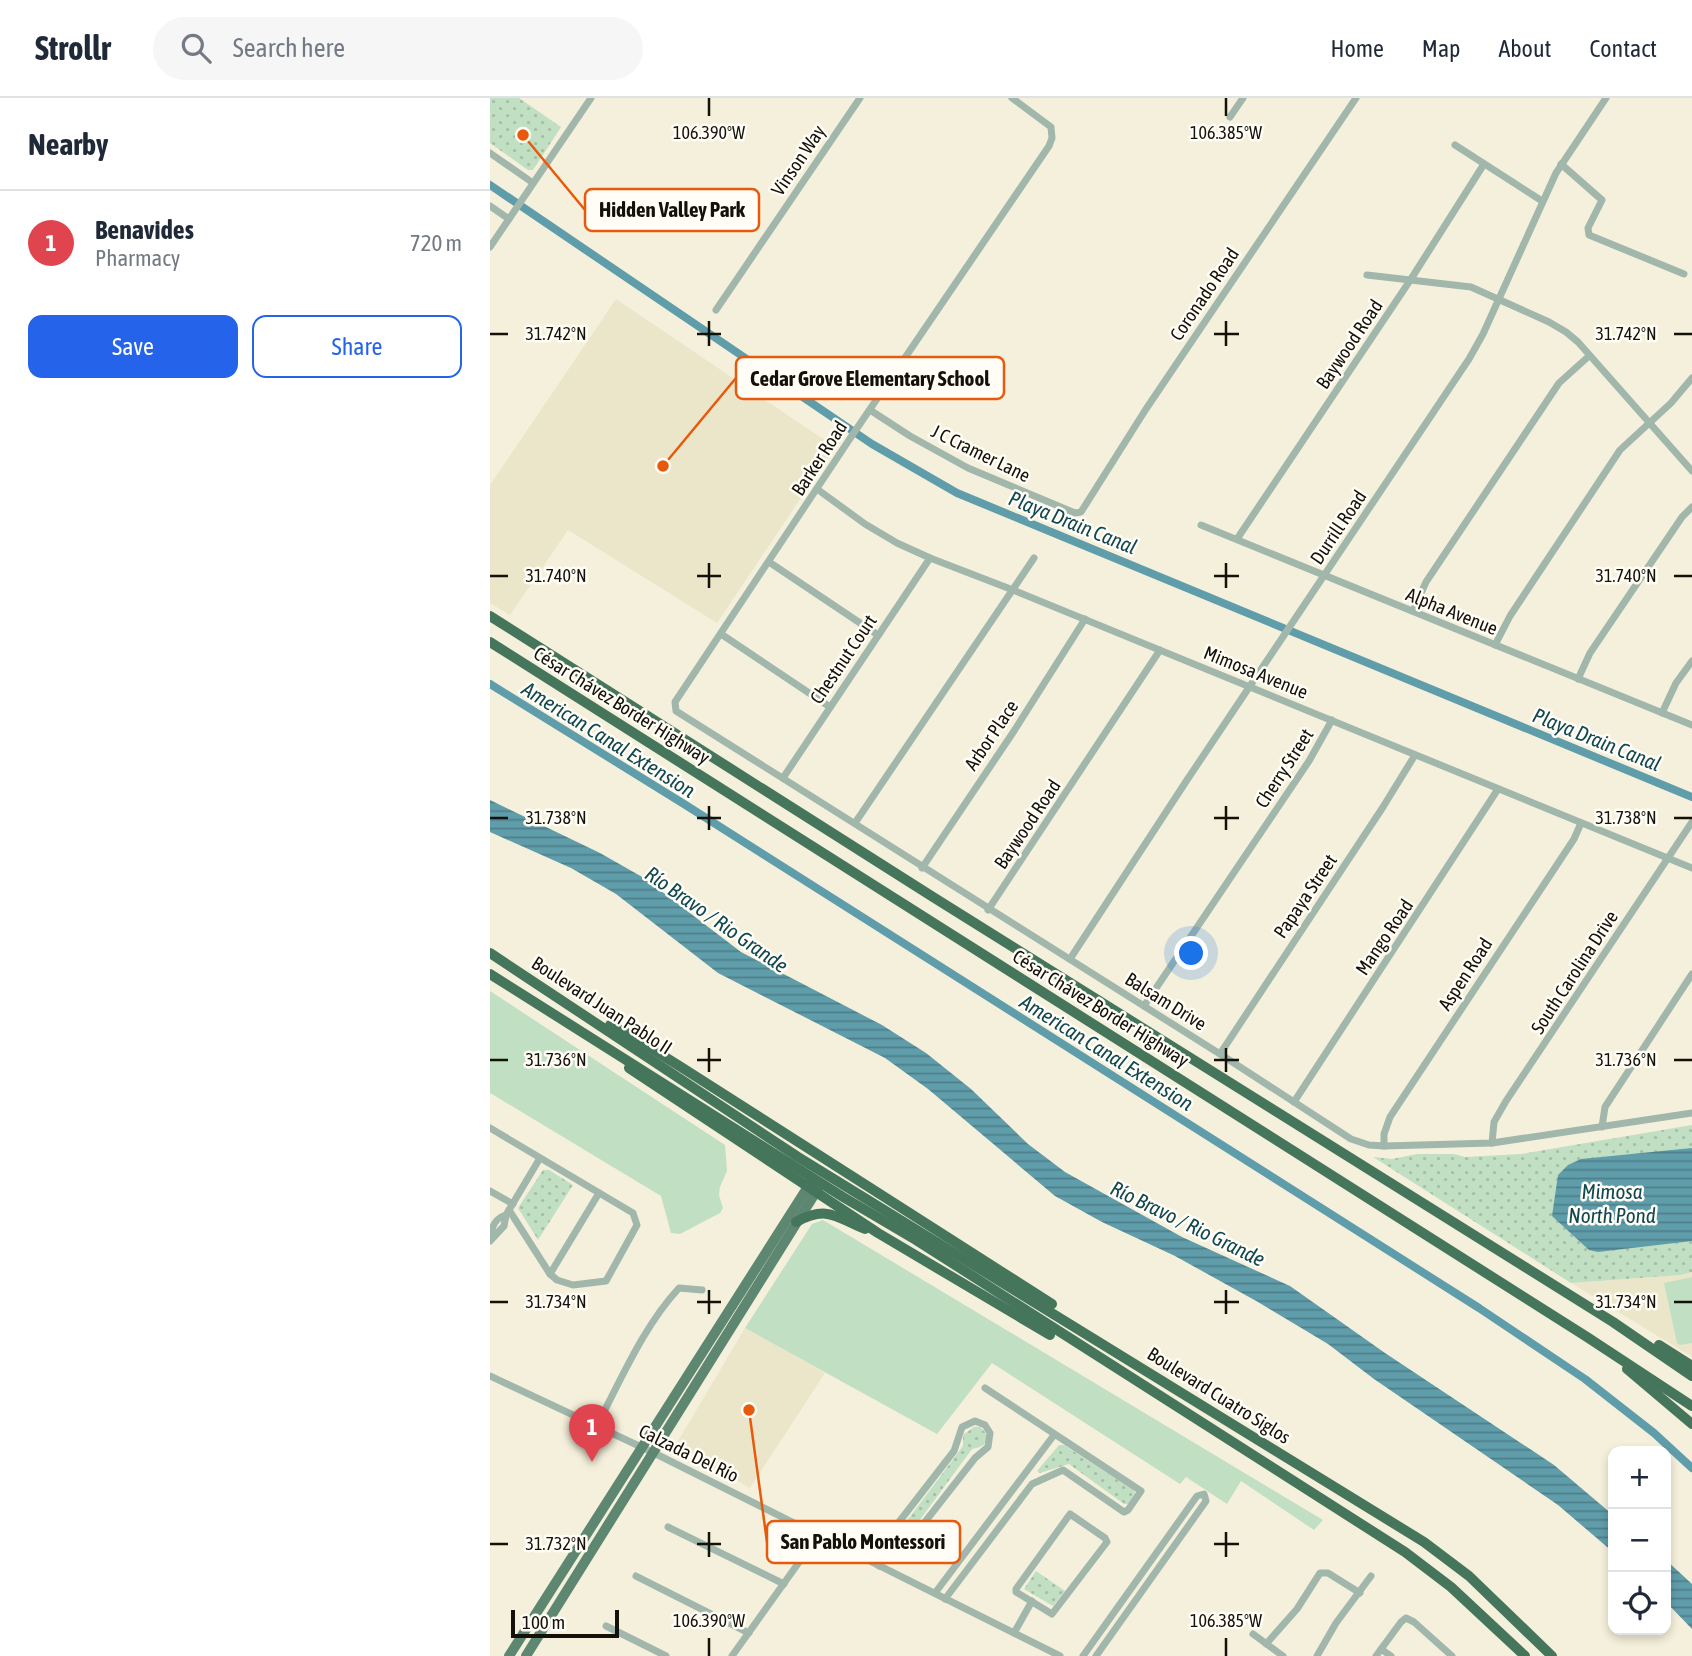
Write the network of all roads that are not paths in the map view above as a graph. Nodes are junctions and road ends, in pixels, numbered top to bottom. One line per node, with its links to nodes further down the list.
1 (591, 98): 12 (street)
2 (860, 98): 21 (street, Vinson Way)
3 (1012, 98): 24 (street, Barker Road)
4 (1243, 98): 7 (street)
5 (1356, 98): 29 (street, Coronado Road)
6 (1606, 98): 11 (street, Durrill Road)
7 (1230, 117)
8 (1455, 145): 10 (street)
9 (490, 153): 12 (street)
10 (1484, 164): 13 (street); 19 (street, Baywood Road)
11 (1562, 164): 13 (street, Durrill Road); 17 (street)
12 (533, 183): 15 (street)
13 (1542, 201): 20 (street, Durrill Road)
14 (490, 206): 15 (street)
15 (511, 216): 16 (street)
16 (490, 247)
17 (1684, 274)
18 (1367, 275): 19 (street)
19 (1411, 279): 20 (street); 31 (street, Baywood Road)
20 (1499, 299): 22 (street); 35 (street, Durrill Road)
21 (716, 310)
22 (1589, 356): 25 (street); 37 (street)
23 (1692, 379): 25 (street)
24 (870, 410): 27 (street, Barker Road); 29 (street, J C Cramer Lane)
25 (1650, 424): 26 (street); 43 (street)
26 (1692, 471)
27 (817, 489): 32 (street, Mimosa Avenue); 34 (street, Barker Road)
28 (1692, 507): 46 (street)
29 (1082, 511)
30 (1201, 525): 31 (street, Alpha Avenue)
31 (1237, 539): 35 (street, Alpha Avenue)
32 (930, 558): 36 (street, Mimosa Avenue); 41 (street, Chestnut Court)
33 (1034, 558): 36 (street)
34 (769, 562): 40 (street, Barker Road); 41 (street)
35 (1324, 575): 37 (street, Alpha Avenue); 47 (street, Durrill Road)
36 (1013, 590): 39 (street, Mimosa Avenue); 57 (street)
37 (1413, 611): 43 (street, Alpha Avenue)
38 (490, 616): 91 (highway, César Chávez Border Highway)
39 (1085, 619): 44 (street, Mimosa Avenue); 60 (street, Arbor Place)
40 (721, 634): 48 (street, Barker Road); 49 (street)
41 (878, 635): 49 (street, Chestnut Court)
42 (490, 642): 92 (highway, César Chávez Border Highway)
43 (1496, 645): 46 (street, Alpha Avenue)
44 (1160, 650): 47 (street, Mimosa Avenue); 62 (street, Baywood Road)
45 (1692, 661): 50 (street)
46 (1578, 679): 50 (street, Alpha Avenue)
47 (1250, 686): 51 (street, Mimosa Avenue); 64 (street, Durrill Road)
48 (674, 707): 54 (street, Balsam Drive)
49 (830, 707): 54 (street, Chestnut Court)
50 (1662, 713): 52 (street, Alpha Avenue)
51 (1332, 720): 53 (street, Mimosa Avenue); 67 (street, Cherry Street)
52 (1692, 725)
53 (1415, 755): 55 (street, Mimosa Avenue); 70 (street, Papaya Street)
54 (783, 778): 57 (street, Balsam Drive)
55 (1498, 789): 58 (street, Mimosa Avenue); 71 (street, Mango Road)
56 (1692, 822): 59 (street, South Carolina Drive)
57 (855, 823): 60 (street, Balsam Drive)
58 (1581, 823): 59 (street, Mimosa Avenue); 76 (street, Aspen Road)
59 (1667, 858): 61 (street, Mimosa Avenue); 75 (street, South Carolina Drive)
60 (922, 868): 62 (street, Balsam Drive)
61 (1692, 868)
62 (988, 910): 64 (street, Balsam Drive)
63 (490, 953): 68 (highway, Boulevard Juan Pablo II)
64 (1070, 959): 67 (street, Balsam Drive)
65 (490, 974): 69 (highway, Boulevard Juan Pablo II)
66 (1692, 974): 73 (street)
67 (1144, 1006): 70 (street, Balsam Drive)
68 (582, 1013): 78 (highway, Boulevard Juan Pablo II); 78 (highway)
69 (583, 1031): 78 (highway, Boulevard Juan Pablo II); 78 (highway)
70 (1220, 1054): 71 (street, Balsam Drive)
71 (1294, 1102): 76 (street, Balsam Drive)
72 (1692, 1113): 73 (street, Balsam Drive)
73 (1602, 1127): 75 (street, Balsam Drive)
74 (490, 1128): 77 (street)
75 (1492, 1143): 76 (street, Balsam Drive)
76 (1384, 1146)
77 (540, 1158): 83 (street); 85 (street)
78 (794, 1159): 79 (highway); 81 (highway); 84 (highway)
79 (829, 1163): 80 (highway); 81 (main road)
80 (860, 1182): 84 (highway); 98 (highway)
81 (813, 1188): 84 (highway); 86 (main road); 103 (main road)
82 (490, 1191): 85 (street)
83 (599, 1192): 89 (street); 89 (street)
84 (844, 1197): 87 (highway); 93 (highway, Boulevard Cuatro Siglos); 98 (highway, Boulevard Cuatro Siglos)
85 (509, 1210): 88 (street); 89 (street)
86 (796, 1222): 87 (highway); 104 (main road)
87 (878, 1233): 93 (highway)
88 (491, 1239)
89 (550, 1274)
90 (702, 1290): 101 (street)
91 (1613, 1322): 94 (highway); 96 (highway, César Chávez Border Highway)
92 (1587, 1337): 99 (highway, César Chávez Border Highway); 100 (highway)
93 (1094, 1354): 142 (highway, Boulevard Cuatro Siglos)
94 (1692, 1366)
95 (490, 1376): 101 (street, Calzada Del Río)
96 (1692, 1376)
97 (985, 1388): 102 (street)
98 (1202, 1404): 143 (highway, Boulevard Cuatro Siglos)
99 (1692, 1406)
100 (1692, 1424)
101 (597, 1426): 103 (street, Calzada Del Río)
102 (1054, 1435): 105 (street); 106 (street)
103 (642, 1447): 104 (street, Calzada Del Río); 130 (main road)
104 (654, 1453): 112 (street, Calzada Del Río); 131 (main road)
105 (1023, 1477): 106 (street); 116 (street)
106 (1032, 1484): 118 (street)
107 (668, 1527): 115 (street)
108 (1167, 1538): 111 (street); 111 (street); 120 (street)
109 (898, 1540): 109 (street); 112 (street)
110 (812, 1544): 115 (street)
111 (1175, 1544): 121 (street)
112 (880, 1566): 116 (street, Calzada Del Río)
113 (636, 1576): 124 (street)
114 (1371, 1576): 117 (street)
115 (783, 1584): 124 (street)
116 (935, 1593): 118 (street, Calzada Del Río)
117 (1360, 1593): 128 (street); 138 (street)
118 (945, 1599): 125 (street, Calzada Del Río)
119 (1032, 1601): 119 (street); 125 (street)
120 (1119, 1605): 121 (street); 123 (street)
121 (1128, 1611): 127 (street)
122 (606, 1626): 132 (street)
123 (1101, 1631): 127 (street); 135 (street)
124 (749, 1633): 133 (street)
125 (1014, 1633): 134 (street, Calzada Del Río)
126 (1253, 1634): 128 (street)
127 (1110, 1636): 136 (street)
128 (1266, 1644): 137 (street)
129 (1381, 1649): 139 (street); 140 (street); 141 (street)
130 (509, 1656)
131 (526, 1656)
132 (666, 1656)
133 (732, 1656)
134 (1060, 1656)
135 (1083, 1656)
136 (1096, 1656)
137 (1283, 1656)
138 (1317, 1656)
139 (1376, 1656)
140 (1391, 1656)
141 (1452, 1656)
142 (1525, 1656)
143 (1552, 1656)

